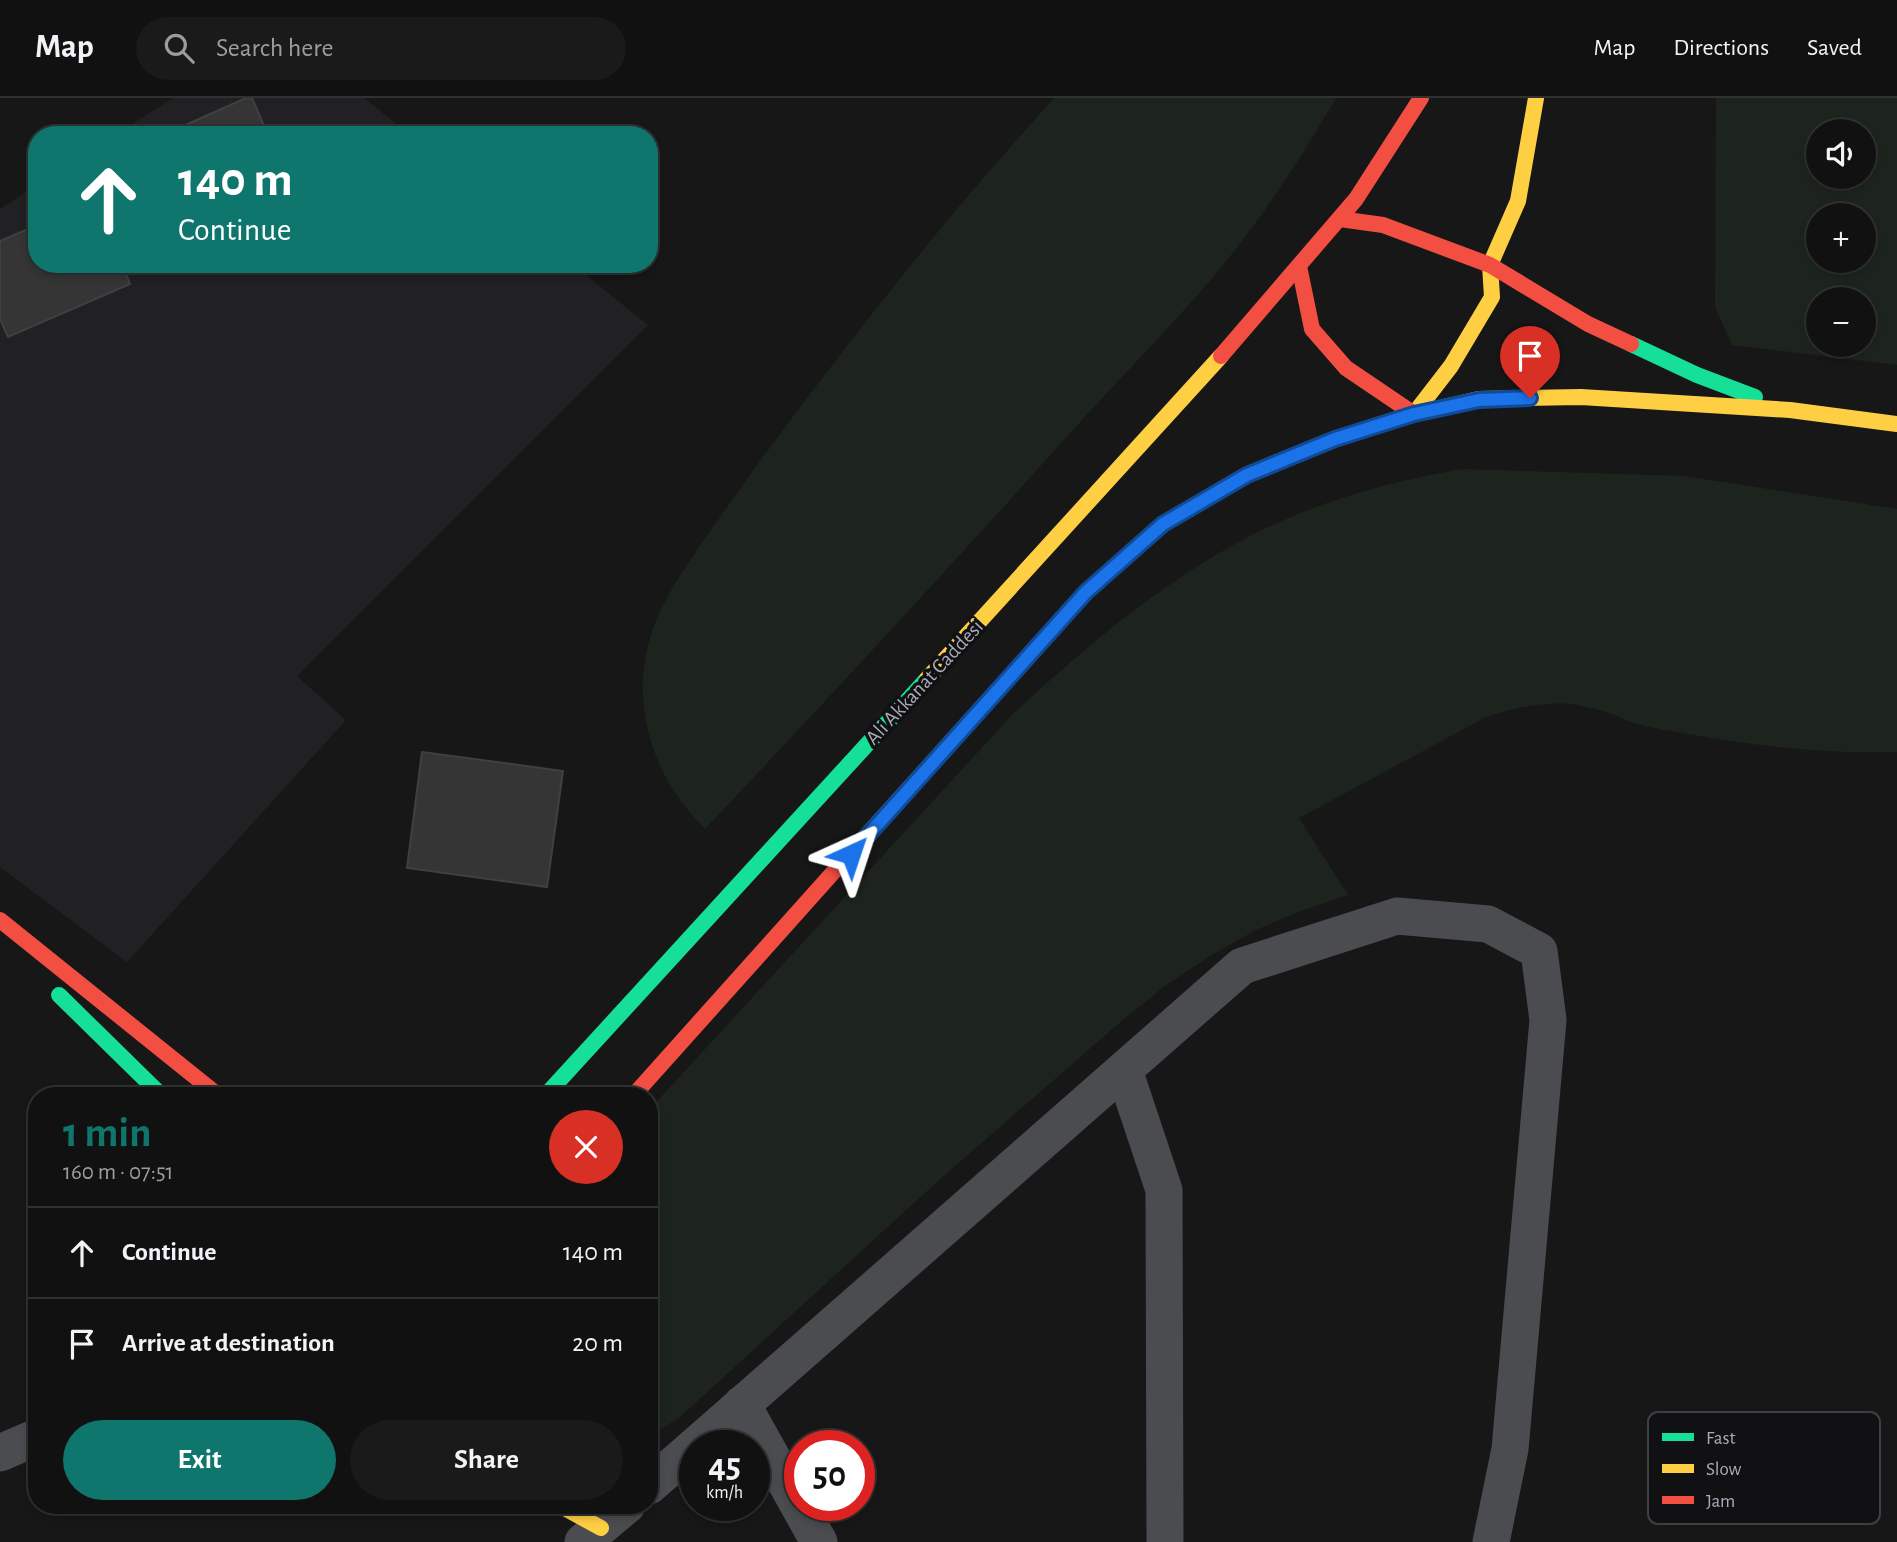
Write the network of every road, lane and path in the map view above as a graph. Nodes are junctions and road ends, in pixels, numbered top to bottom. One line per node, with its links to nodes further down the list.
1 (1421, 98): 3 (main road)
2 (1536, 98): 4 (main road)
3 (1340, 219): 4 (main road); 5 (main road)
4 (1490, 265): 6 (main road); 7 (main road)
5 (1299, 266): 7 (main road); 14 (main road, Ali Akkanat Caddesi)
6 (1790, 410): 7 (main road); 8 (main road)
7 (1414, 414): 15 (main road)
8 (1897, 424)
9 (0, 920): 13 (main road)
10 (48, 984): 12 (main road)
11 (1124, 1070): 16 (street); 25 (street); 26 (street)
12 (153, 1087)
13 (208, 1087)
14 (553, 1087)
15 (642, 1087)
16 (742, 1404): 17 (street); 24 (street)
17 (713, 1430)
18 (28, 1441): 19 (street)
19 (0, 1453)
20 (679, 1460): 21 (street)
21 (658, 1478)
22 (580, 1514): 23 (main road)
23 (604, 1524)
24 (819, 1542)
25 (1165, 1542)
26 (1491, 1542)

